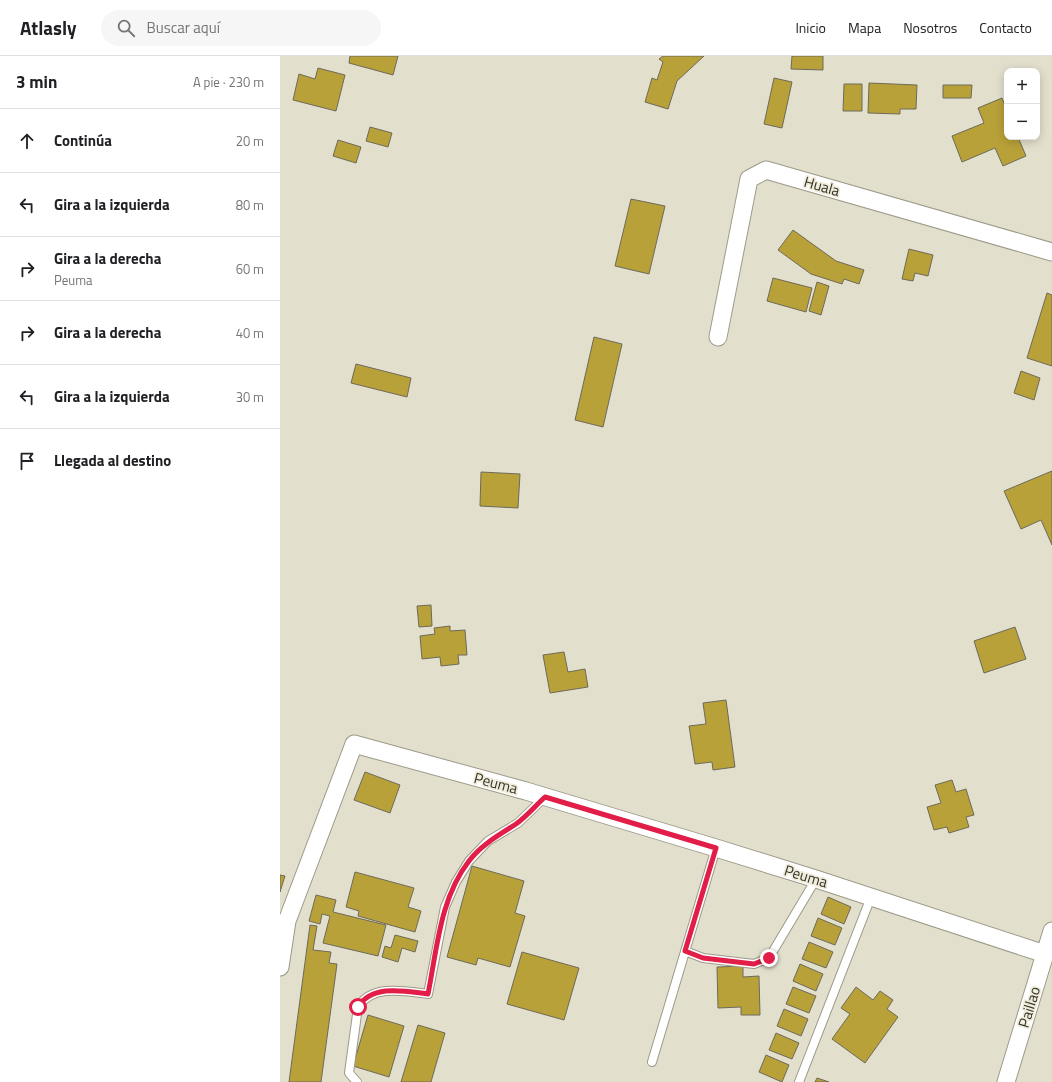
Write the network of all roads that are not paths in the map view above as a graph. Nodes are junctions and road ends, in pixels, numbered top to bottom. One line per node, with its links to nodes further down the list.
1 (1052, 252): 2 (street, Huala)
2 (718, 337)
3 (545, 797): 4 (street, Peuma); 10 (street, Peuma); 12 (lane)
4 (716, 848): 5 (street, Peuma); 8 (lane)
5 (816, 879): 6 (street, Peuma); 8 (lane)
6 (871, 897): 9 (street, Peuma); 13 (lane)
7 (1052, 932): 9 (street, Paillao)
8 (685, 951): 11 (lane)
9 (1046, 954): 14 (street, Paillao)
10 (280, 967)
11 (652, 1062)
12 (357, 1082)
13 (798, 1082)
14 (1006, 1082)

